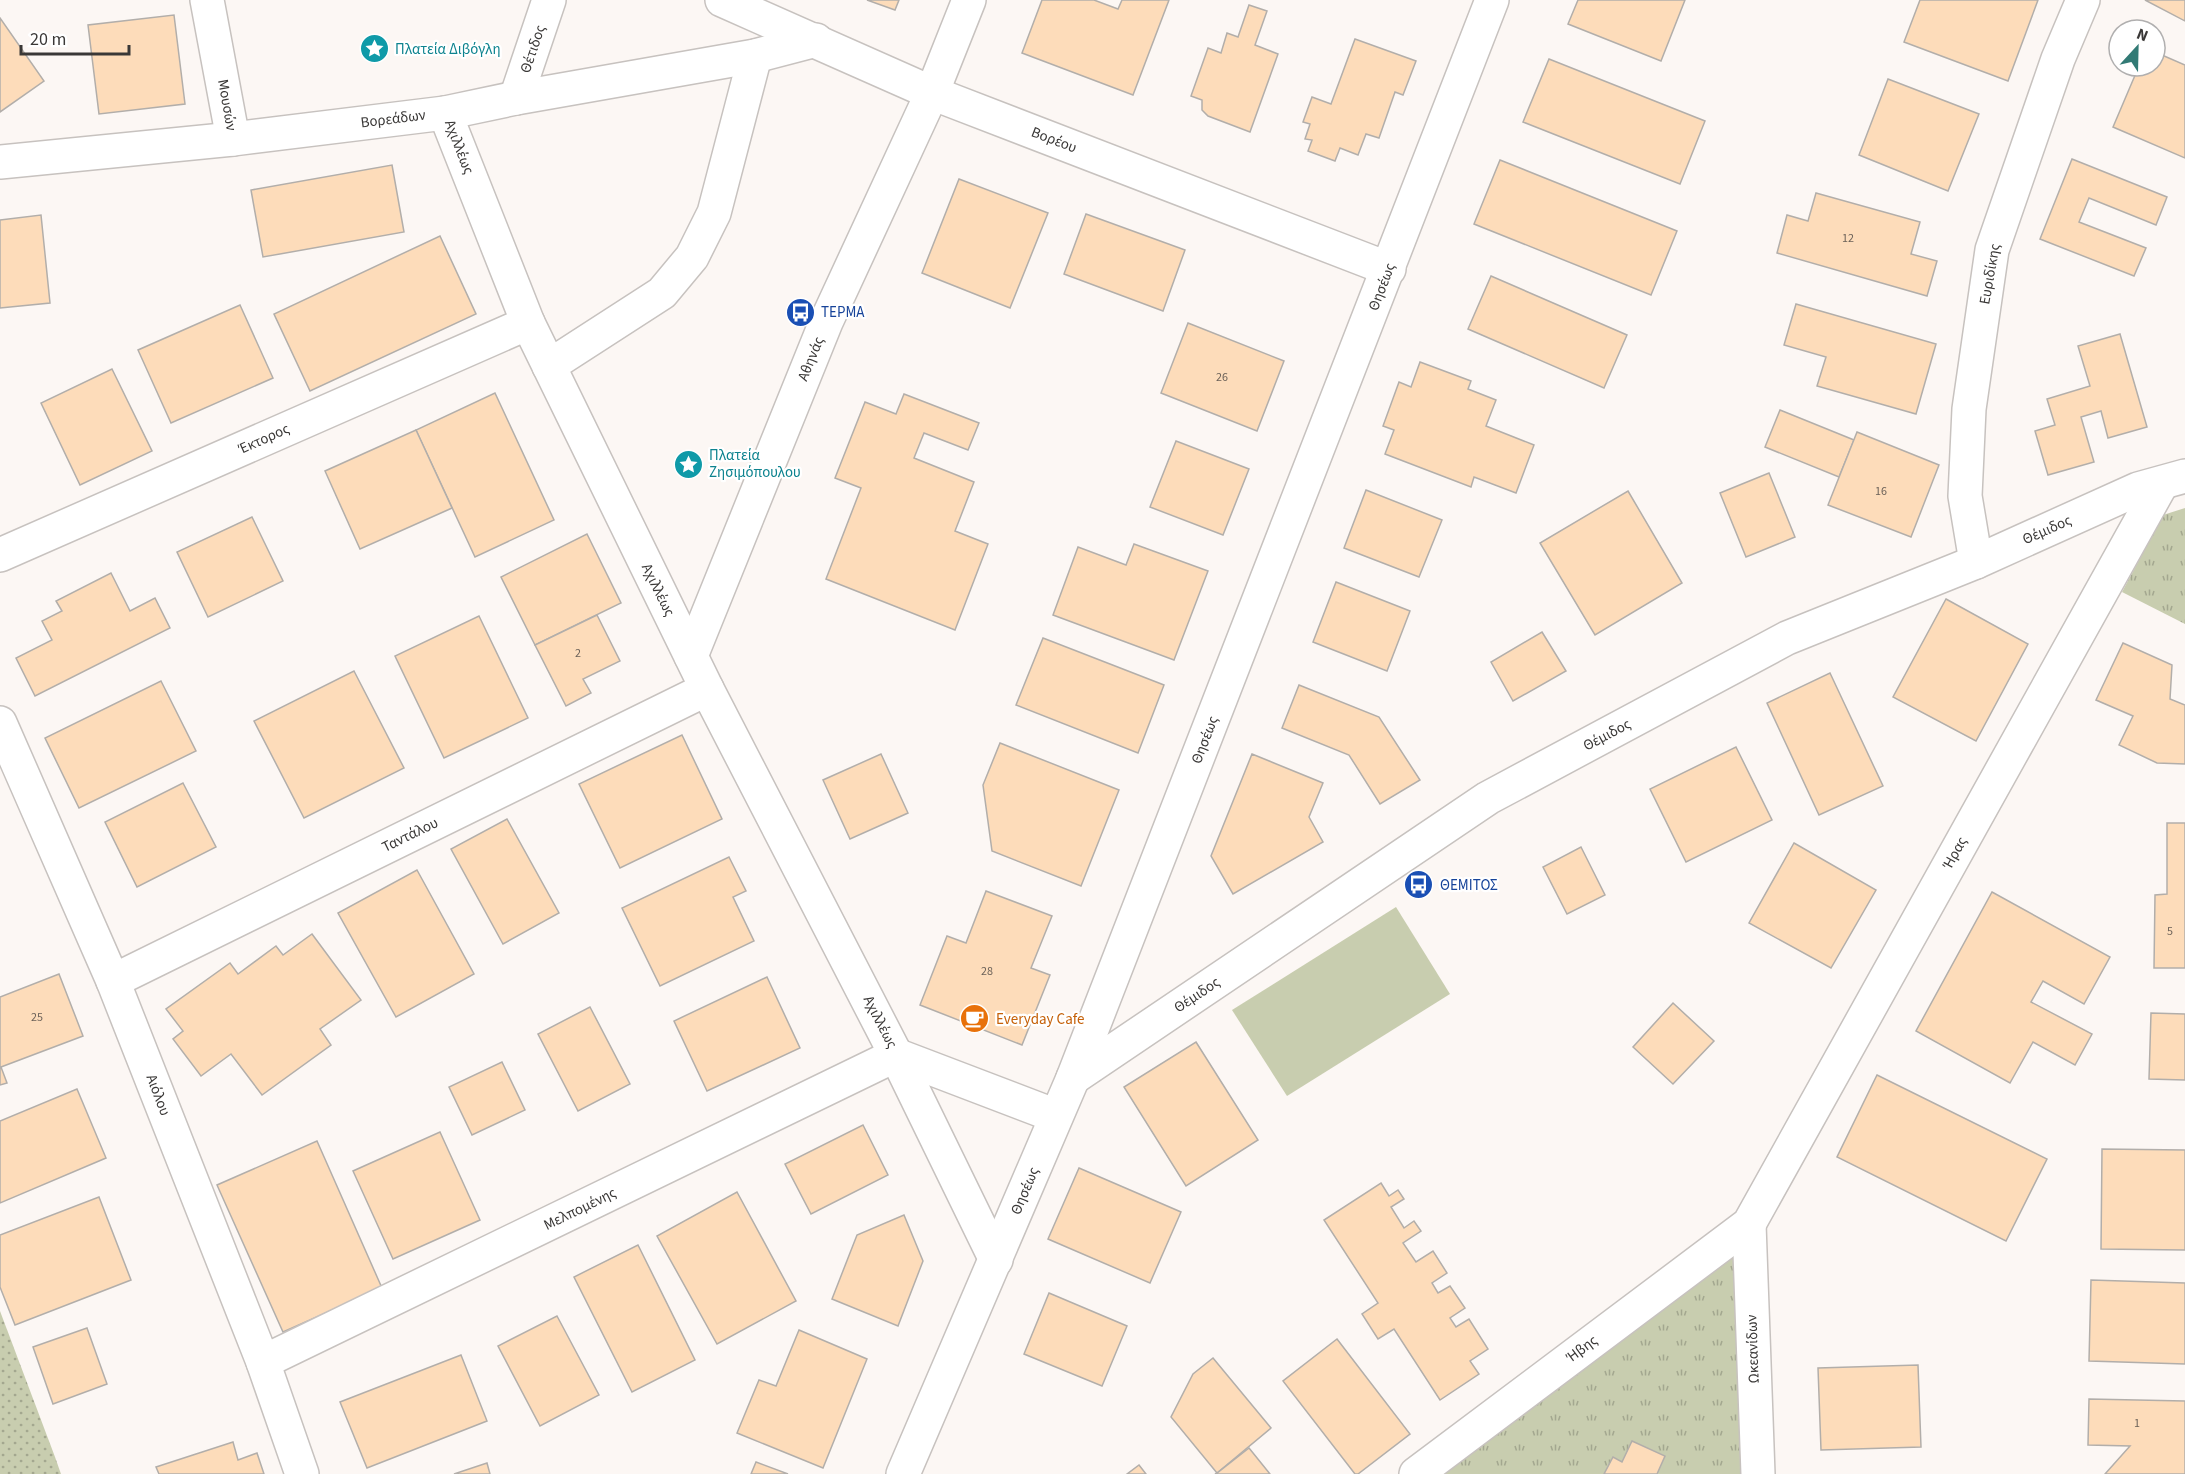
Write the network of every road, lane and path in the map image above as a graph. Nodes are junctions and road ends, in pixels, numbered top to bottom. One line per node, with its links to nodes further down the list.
1 (207, 0): 12 (street, Μουσών)
2 (549, 0): 10 (street, Θέτιδος)
3 (723, 0): 7 (street, Βορέου)
4 (969, 0): 9 (street, Αθηνάς)
5 (1492, 0): 14 (street, Θησέως)
6 (2083, 0): 19 (street, Ευριδίκης)
7 (816, 40): 8 (street, Βορεάδων); 9 (street, Βορέου)
8 (755, 56): 10 (street, Βορεάδων); 16 (street)
9 (933, 93): 14 (street, Βορέου); 20 (street, Αθηνάς)
10 (516, 98): 11 (street, Βορεάδων)
11 (446, 112): 12 (street, Βορεάδων); 15 (street, Αχιλλέως)
12 (233, 139): 13 (street, Βορεάδων)
13 (0, 162)
14 (1389, 269): 25 (street, Θησέως)
15 (528, 323): 16 (street, Αχιλλέως); 18 (street, Έκτορος)
16 (549, 366): 20 (street, Αχιλλέως)
17 (2174, 479): 19 (street, Θέμιδος); 27 (street, Ήρας)
18 (0, 555)
19 (1976, 562): 25 (street, Θέμιδος)
20 (691, 656): 21 (street, Αχιλλέως)
21 (707, 689): 23 (street, Ταντάλου); 24 (street, Αχιλλέως)
22 (0, 723): 23 (street, Αιόλου)
23 (113, 981): 29 (street, Αιόλου)
24 (896, 1055): 26 (street, Αχιλλέως); 28 (street, Αχιλλέως); 29 (street, Μελπομένης)
25 (1073, 1078): 26 (street, Θησέως)
26 (1056, 1116): 28 (street, Θησέως)
27 (1749, 1224): 30 (street, Ήβης); 33 (street, Ωκεανίδων)
28 (996, 1260): 32 (street, Θησέως)
29 (263, 1362): 31 (street, Αιόλου)
30 (1429, 1471)
31 (302, 1474)
32 (903, 1474)
33 (1758, 1474)

